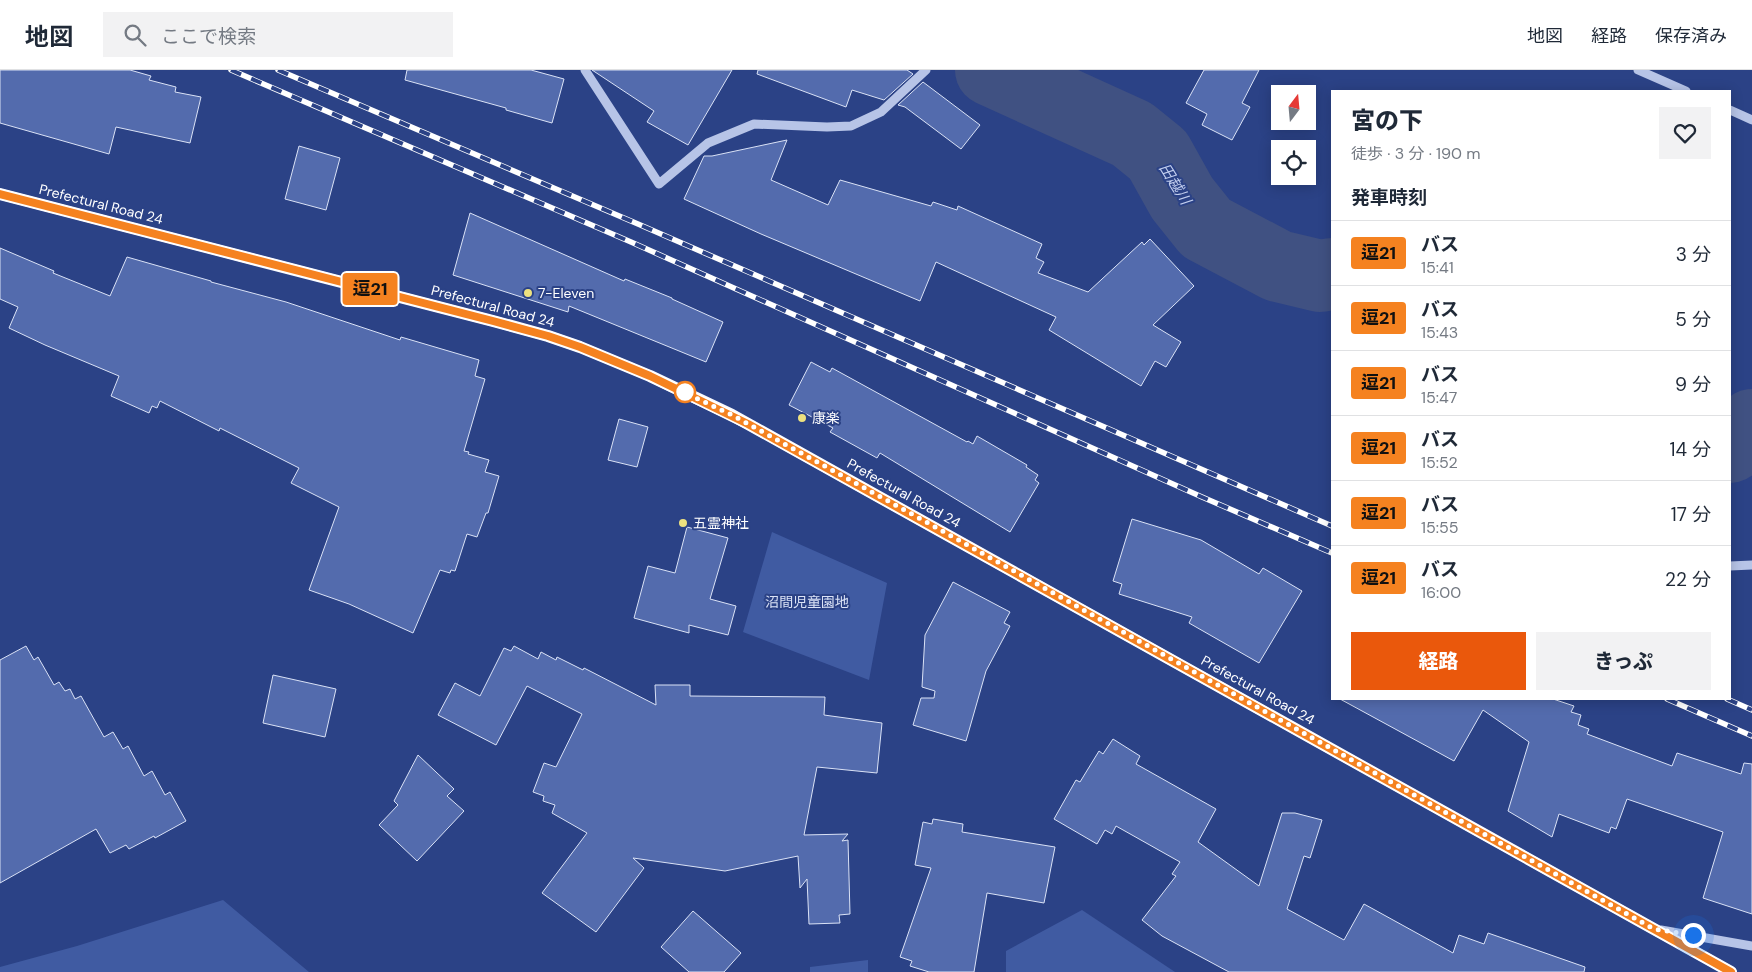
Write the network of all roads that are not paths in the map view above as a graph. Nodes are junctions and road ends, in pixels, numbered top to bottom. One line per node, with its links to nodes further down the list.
1 (585, 70): 2 (street)
2 (926, 70)
3 (1638, 70): 4 (street)
4 (1684, 90)
5 (1731, 110): 6 (street)
6 (1752, 120)
7 (0, 194): 10 (main road, Prefectural Road 24)
8 (1752, 565): 9 (street)
9 (1731, 566)
10 (1654, 929): 11 (street); 12 (main road, Prefectural Road 24)
11 (1752, 946)
12 (1731, 972)

